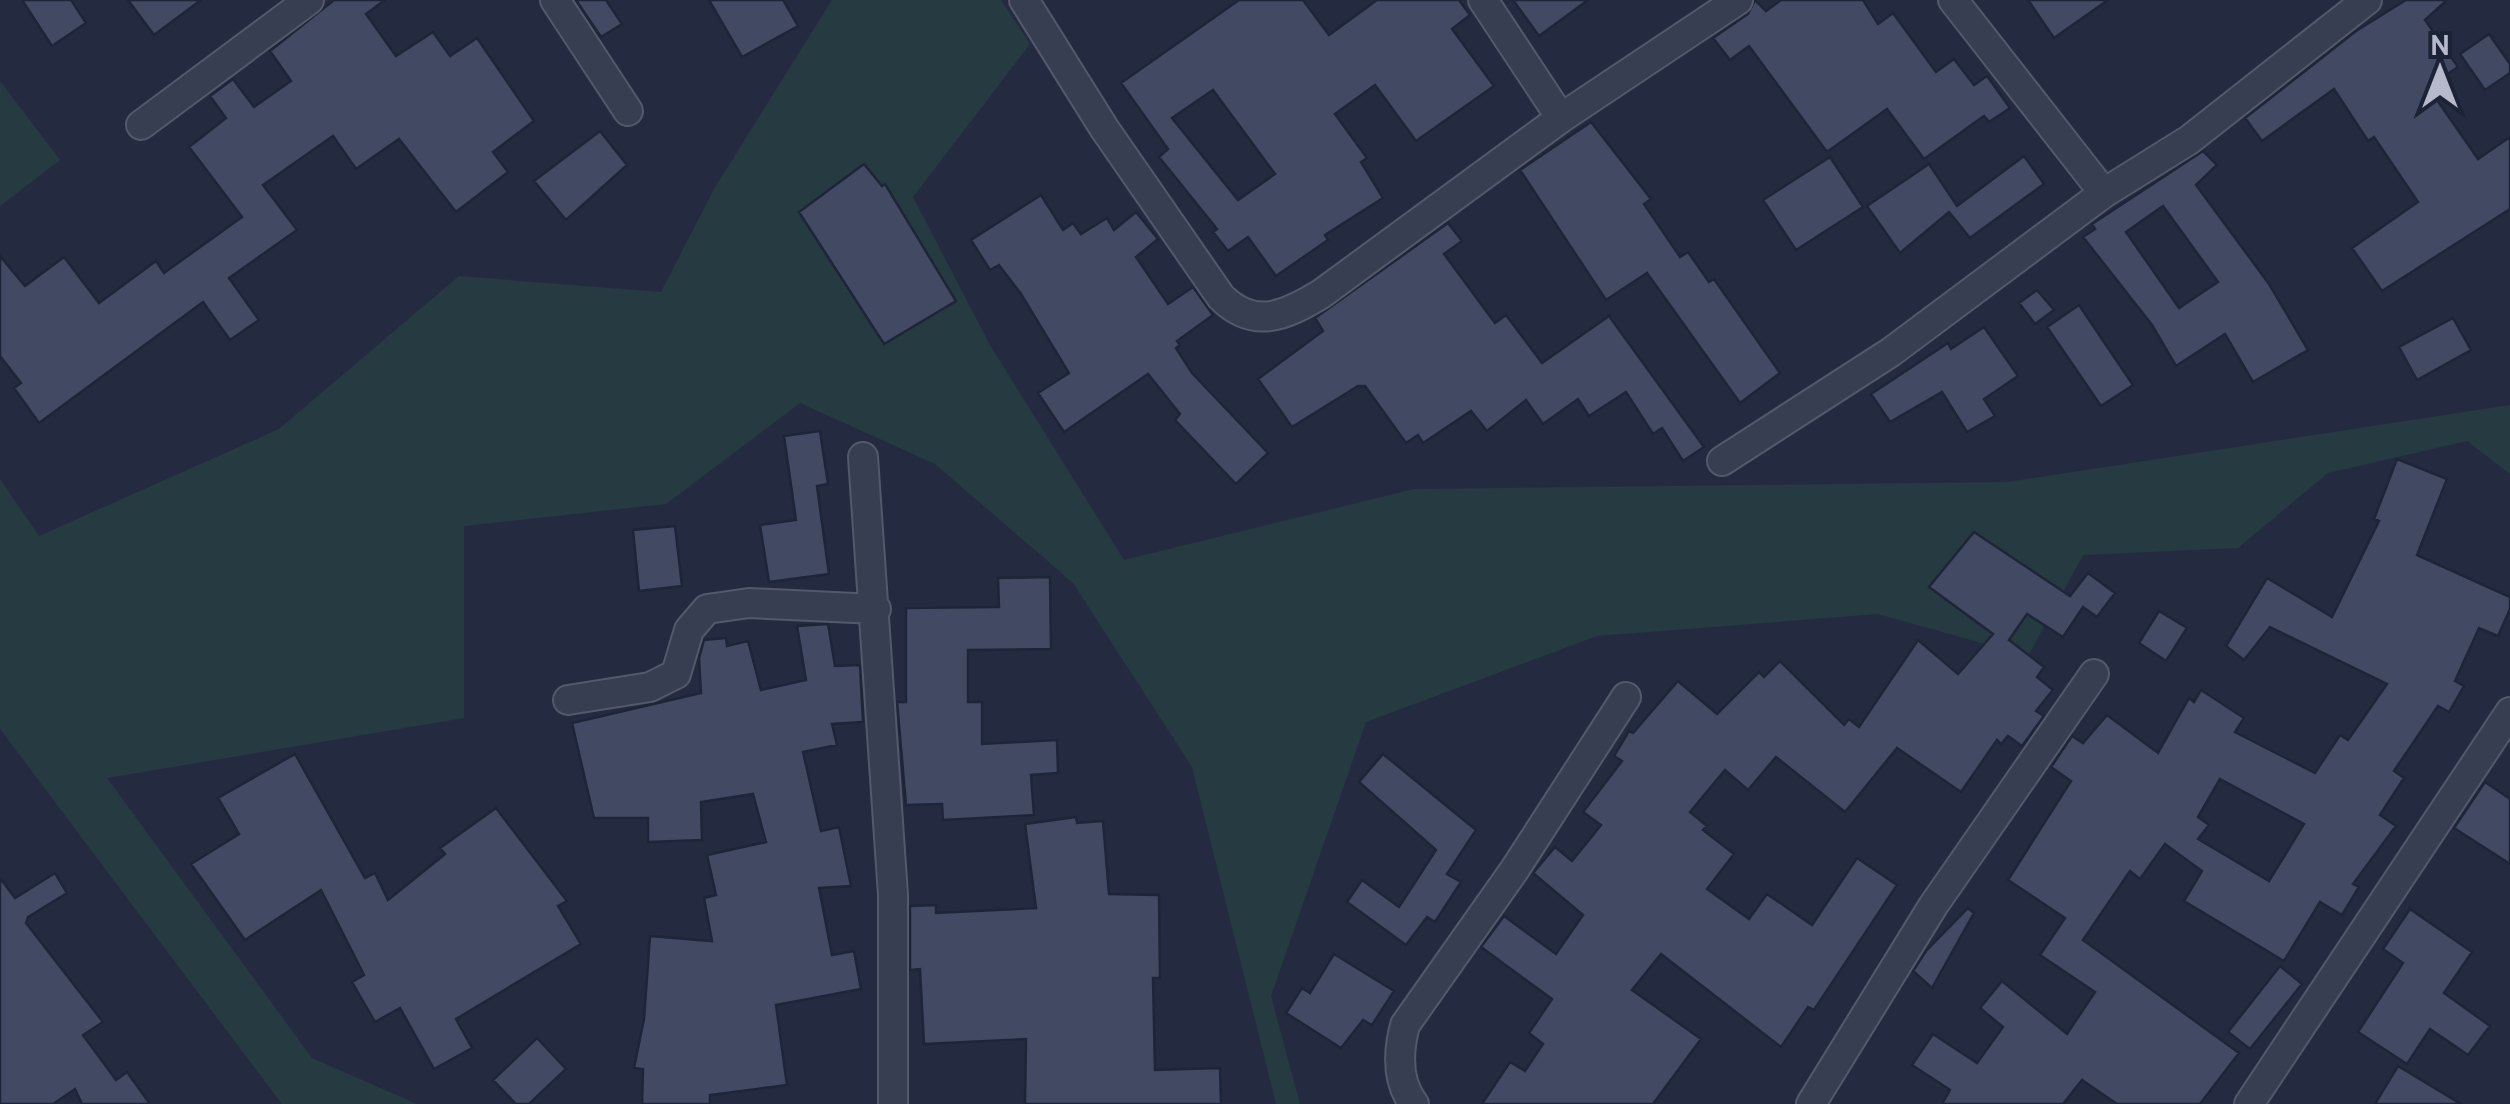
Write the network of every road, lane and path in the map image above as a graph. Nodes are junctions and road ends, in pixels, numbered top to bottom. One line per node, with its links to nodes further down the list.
1 (309, 0): 10 (street)
2 (556, 0): 8 (street)
3 (1024, 0): 9 (street)
4 (1483, 0): 9 (street)
5 (1738, 0): 9 (street)
6 (1953, 0): 11 (street)
7 (2366, 0): 11 (street)
8 (628, 111)
9 (1561, 118)
10 (141, 125)
11 (2104, 193): 13 (street)
12 (863, 457): 14 (street)
13 (1722, 461)
14 (876, 609): 17 (street); 19 (street)
15 (2094, 674): 21 (street)
16 (1626, 697): 20 (street)
17 (568, 700)
18 (2510, 712): 22 (street)
19 (893, 1104)
20 (1414, 1104)
21 (1811, 1104)
22 (2249, 1104)

